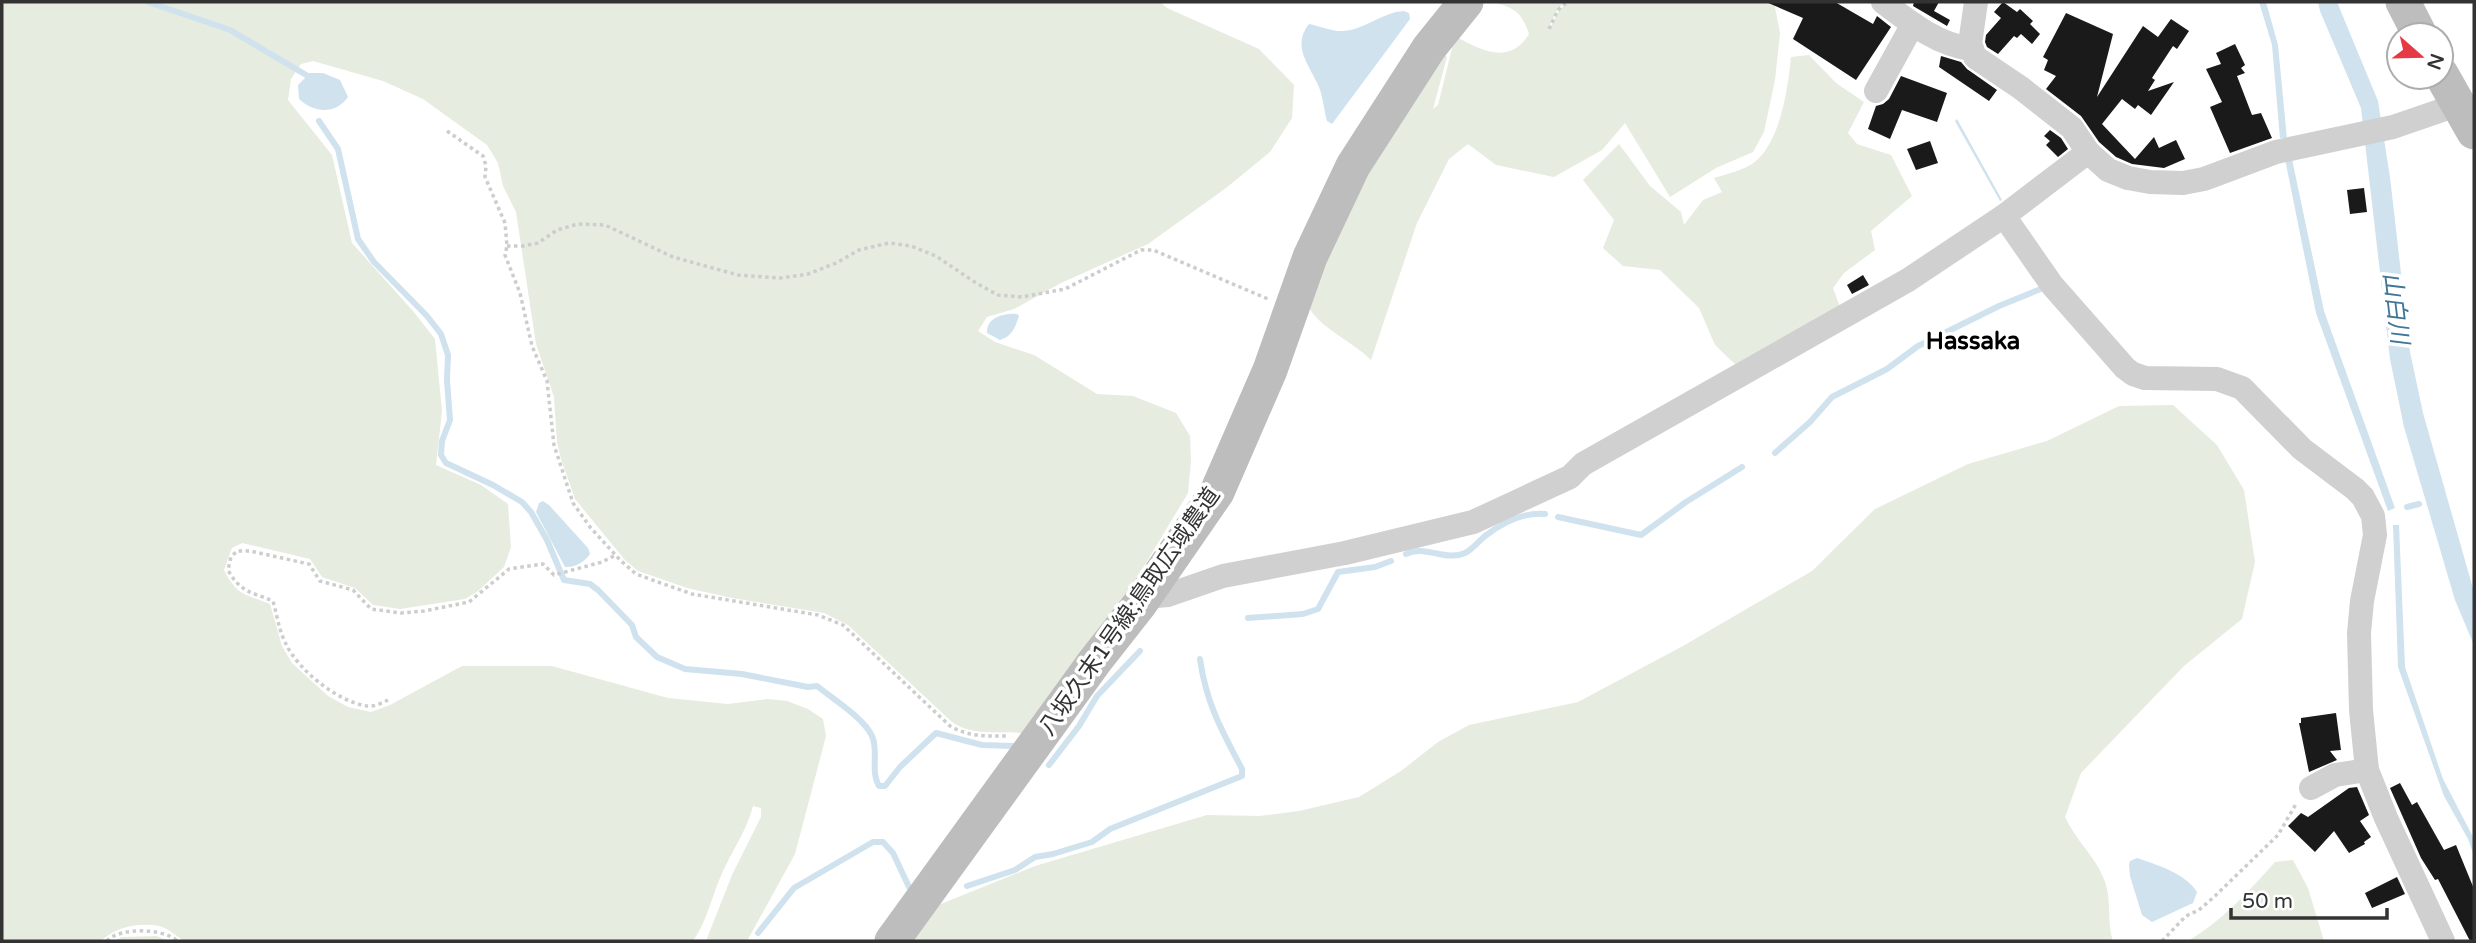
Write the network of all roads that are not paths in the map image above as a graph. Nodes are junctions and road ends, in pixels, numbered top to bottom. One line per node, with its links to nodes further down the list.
1 (1466, 2): 13 (street, 八坂久末1号線;鳥取広域農道)
2 (1883, 2): 6 (street)
3 (1976, 2): 7 (street)
4 (2403, 2): 5 (street)
5 (2413, 21)
6 (1913, 24): 7 (street); 8 (street)
7 (1972, 49): 11 (street)
8 (1876, 91)
9 (2451, 91): 10 (street)
10 (2466, 118): 11 (street)
11 (2088, 152): 12 (street)
12 (2004, 216): 13 (street); 14 (street)
13 (1144, 597): 16 (street, 八坂久末1号線;鳥取広域農道)
14 (2367, 770): 15 (street); 17 (street)
15 (2311, 788)
16 (892, 941)
17 (2443, 941)

